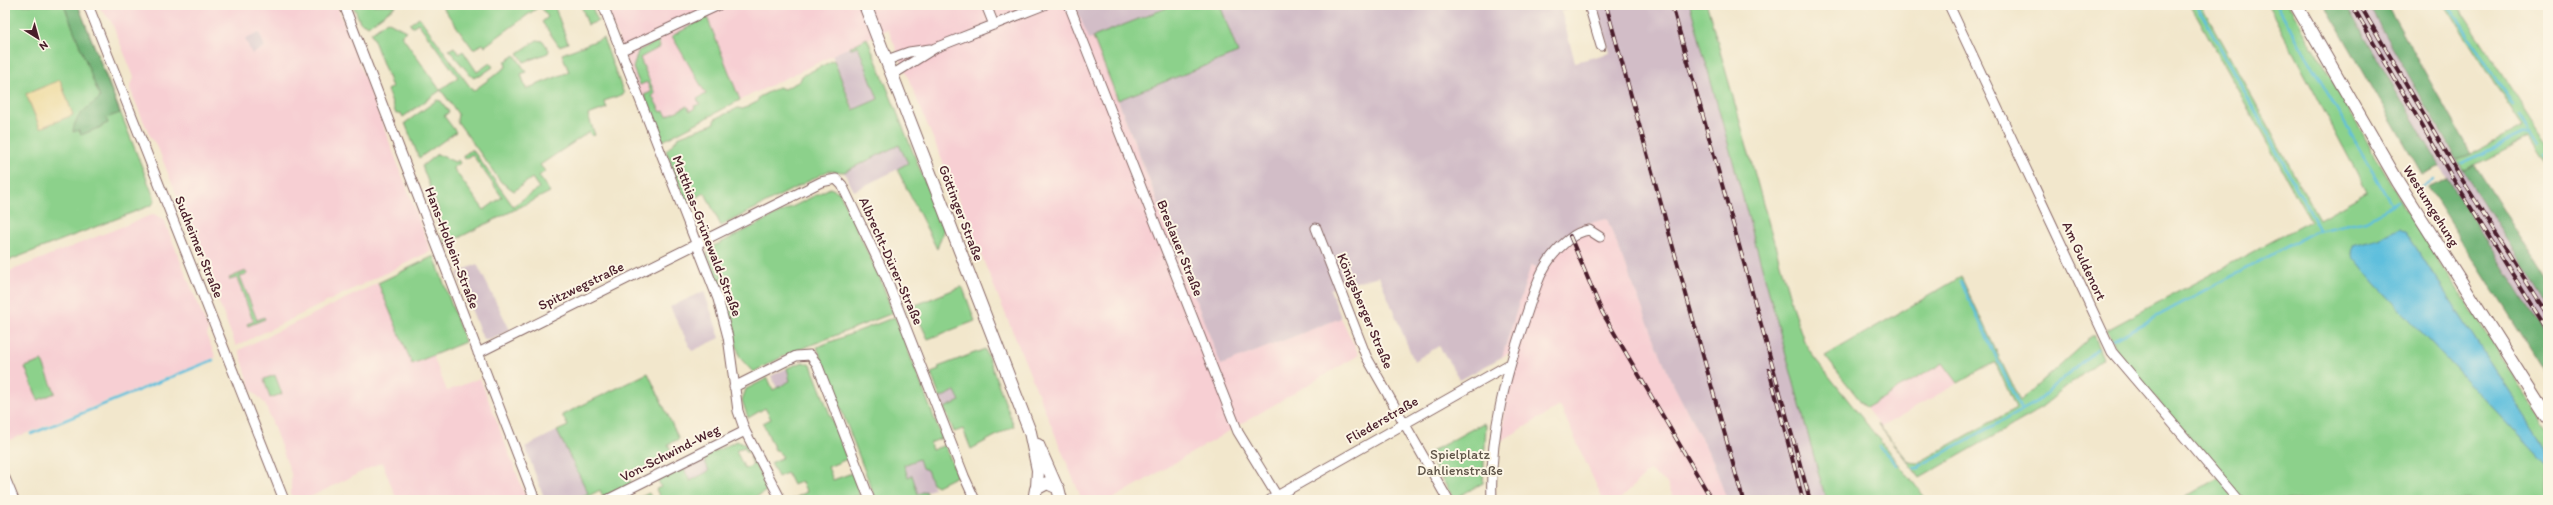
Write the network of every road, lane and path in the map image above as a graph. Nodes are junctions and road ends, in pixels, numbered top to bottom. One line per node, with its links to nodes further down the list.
1 (88, 5): 33 (street, Sudheimer Straße)
2 (344, 5): 21 (street, Hans-Holbein-Straße)
3 (603, 5): 15 (street, Matthias-Grünewald-Straße)
4 (719, 5): 15 (street)
5 (865, 5): 16 (main road, Göttinger Straße)
6 (986, 5): 12 (street)
7 (1044, 5): 12 (street)
8 (1069, 5): 31 (street, Breslauer Straße)
9 (1589, 5): 13 (street)
10 (1949, 5): 42 (street, Am Guldenort)
11 (2296, 5): 24 (main road, Westumgehung)
12 (994, 25): 14 (street)
13 (1601, 46)
14 (935, 48): 16 (street); 17 (street)
15 (620, 51): 20 (street, Matthias-Grünewald-Straße)
16 (887, 60): 17 (main road, Göttinger Straße)
17 (892, 75): 27 (main road, Göttinger Straße)
18 (1316, 228): 25 (street, Königsberger Straße)
19 (1600, 236): 22 (street)
20 (696, 245): 21 (street, Spitzwegstraße); 23 (street, Matthias-Grünewald-Straße); 38 (street, Albrecht-Dürer-Straße)
21 (478, 353): 34 (street, Hans-Holbein-Straße)
22 (1508, 365): 25 (street, Fliederstraße); 41 (street)
23 (734, 387): 26 (street, Matthias-Grünewald-Straße); 37 (street)
24 (2548, 419)
25 (1404, 424): 31 (street, Fliederstraße); 40 (street, Königsberger Straße)
26 (745, 431): 35 (street, Von-Schwind-Weg); 36 (street, Matthias-Grünewald-Straße)
27 (1030, 432): 29 (main road, Göttinger Straße); 30 (main road, Göttinger Straße)
28 (5, 478): 32 (street)
29 (1056, 486): 30 (main road, Göttinger Straße); 39 (main road, Göttinger Straße)
30 (1033, 495)
31 (1274, 498)
32 (14, 500)
33 (284, 500)
34 (535, 500)
35 (607, 500)
36 (781, 500)
37 (870, 500)
38 (975, 500)
39 (1061, 500)
40 (1448, 500)
41 (1492, 500)
42 (2238, 500)

